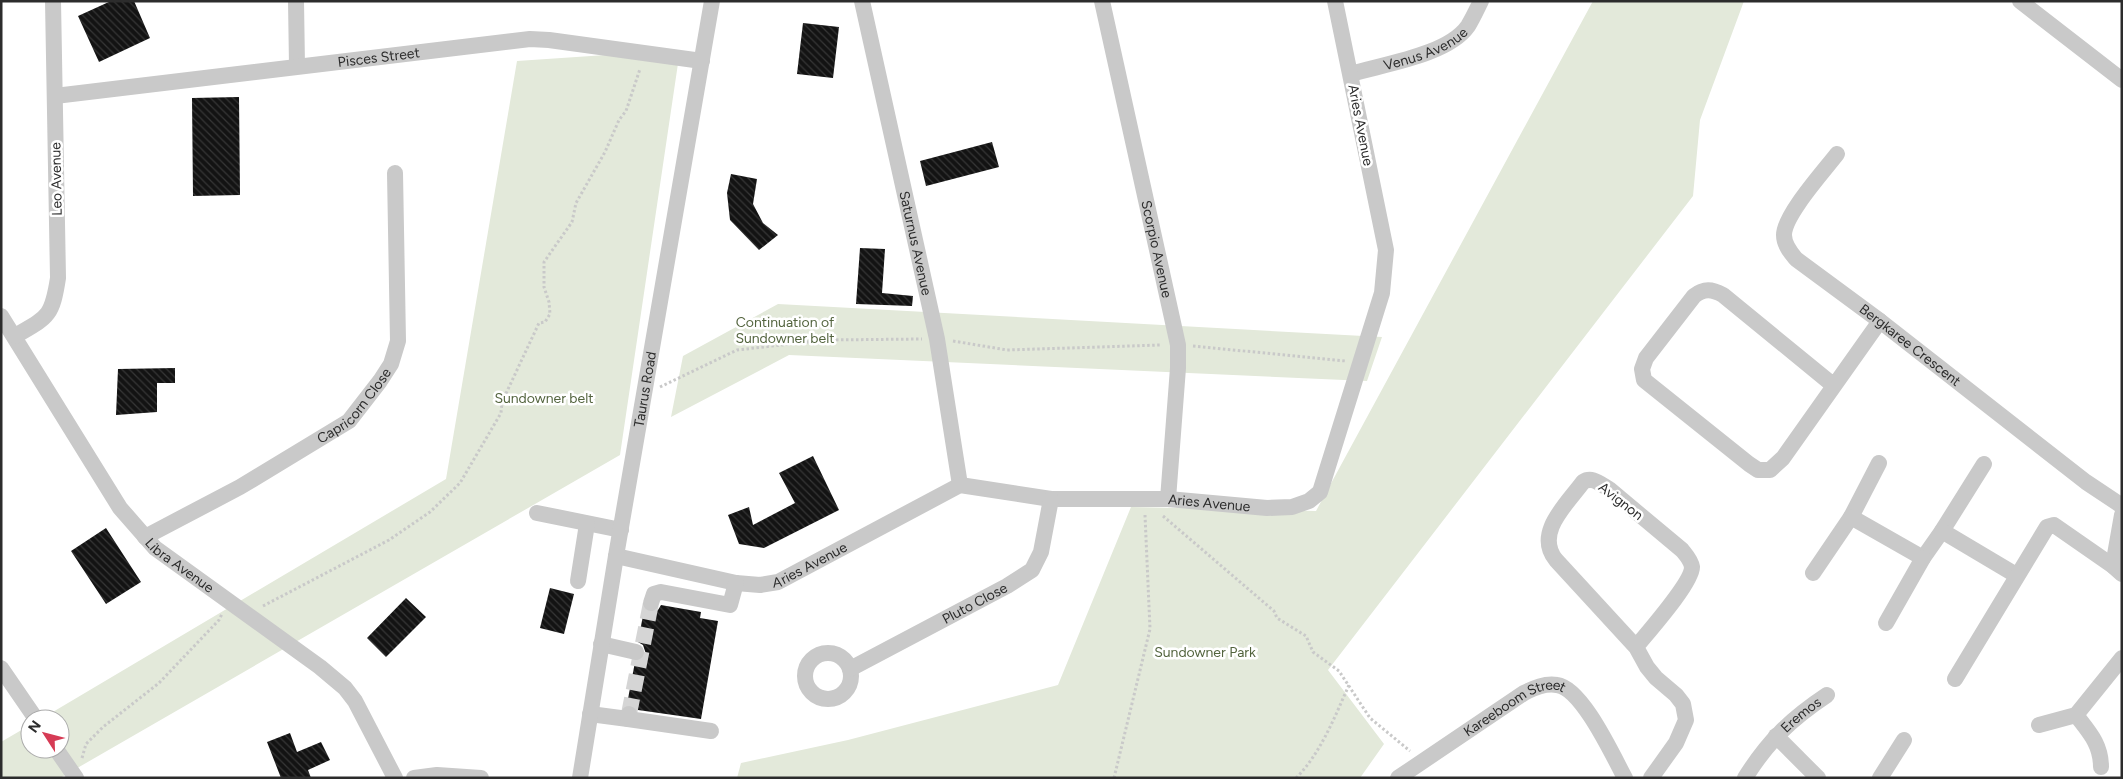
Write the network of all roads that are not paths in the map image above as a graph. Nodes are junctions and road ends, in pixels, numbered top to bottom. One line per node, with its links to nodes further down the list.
1 (53, 1): 13 (street, Leo Avenue)
2 (296, 1): 10 (street)
3 (712, 1): 9 (street, Taurus Road)
4 (862, 1): 22 (street, Saturnus Avenue)
5 (1102, 1): 24 (street, Scorpio Avenue)
6 (1335, 1): 11 (street, Aries Avenue)
7 (1481, 1): 11 (street, Venus Avenue)
8 (2020, 1): 12 (street)
9 (702, 61): 10 (street, Pisces Street); 30 (street, Taurus Road)
10 (297, 66): 13 (street, Pisces Street)
11 (1351, 74): 24 (street, Aries Avenue)
12 (2122, 80)
13 (55, 96): 18 (street, Leo Avenue)
14 (1837, 154): 17 (street, Bergkaree Crescent)
15 (395, 173): 32 (street, Capricorn Close)
16 (1, 316): 18 (street, Libra Avenue)
17 (1880, 321): 19 (street); 25 (street, Bergkaree Crescent)
18 (15, 336): 32 (street, Libra Avenue)
19 (1833, 385): 19 (street)
20 (1879, 463): 28 (street)
21 (1984, 464): 31 (street)
22 (960, 485): 23 (street, Aries Avenue); 39 (street, Aries Avenue)
23 (1052, 498): 24 (street, Aries Avenue); 47 (street, Pluto Close)
24 (1168, 499)
25 (2122, 506)
26 (537, 513): 29 (street)
27 (2122, 514): 35 (street)
28 (1851, 517): 34 (street); 36 (street)
29 (587, 524): 30 (street); 38 (street)
30 (621, 530): 33 (street, Taurus Road)
31 (1942, 531): 34 (street); 37 (street)
32 (146, 537): 60 (street, Libra Avenue)
33 (616, 556): 39 (street, Aries Avenue); 42 (street, Taurus Road)
34 (1923, 558): 41 (street)
35 (2118, 570): 37 (street)
36 (1813, 573)
37 (2016, 575): 48 (street)
38 (578, 581)
39 (736, 583): 40 (street)
40 (651, 603)
41 (1886, 623)
42 (602, 644): 44 (street); 51 (street, Taurus Road)
43 (1636, 647): 43 (street, Avignon); 66 (street, Avignon)
44 (636, 652)
45 (2122, 658): 52 (street)
46 (1, 668): 50 (street)
47 (850, 668)
48 (1955, 679)
49 (1827, 695): 55 (street, Eremos)
50 (29, 709)
51 (590, 714): 54 (street); 63 (street, Taurus Road)
52 (2076, 715): 53 (street); 58 (street)
53 (2040, 725)
54 (711, 731)
55 (1776, 736): 67 (street, Eremos); 68 (street, Eremos)
56 (1904, 740): 69 (street)
57 (63, 759): 59 (street)
58 (2101, 767)
59 (76, 778)
60 (395, 778)
61 (414, 778): 62 (street)
62 (481, 778)
63 (580, 778)
64 (1398, 778): 65 (street, Kareeboom Street)
65 (1625, 778)
66 (1651, 778)
67 (1745, 778)
68 (1818, 778)
69 (1880, 778)

